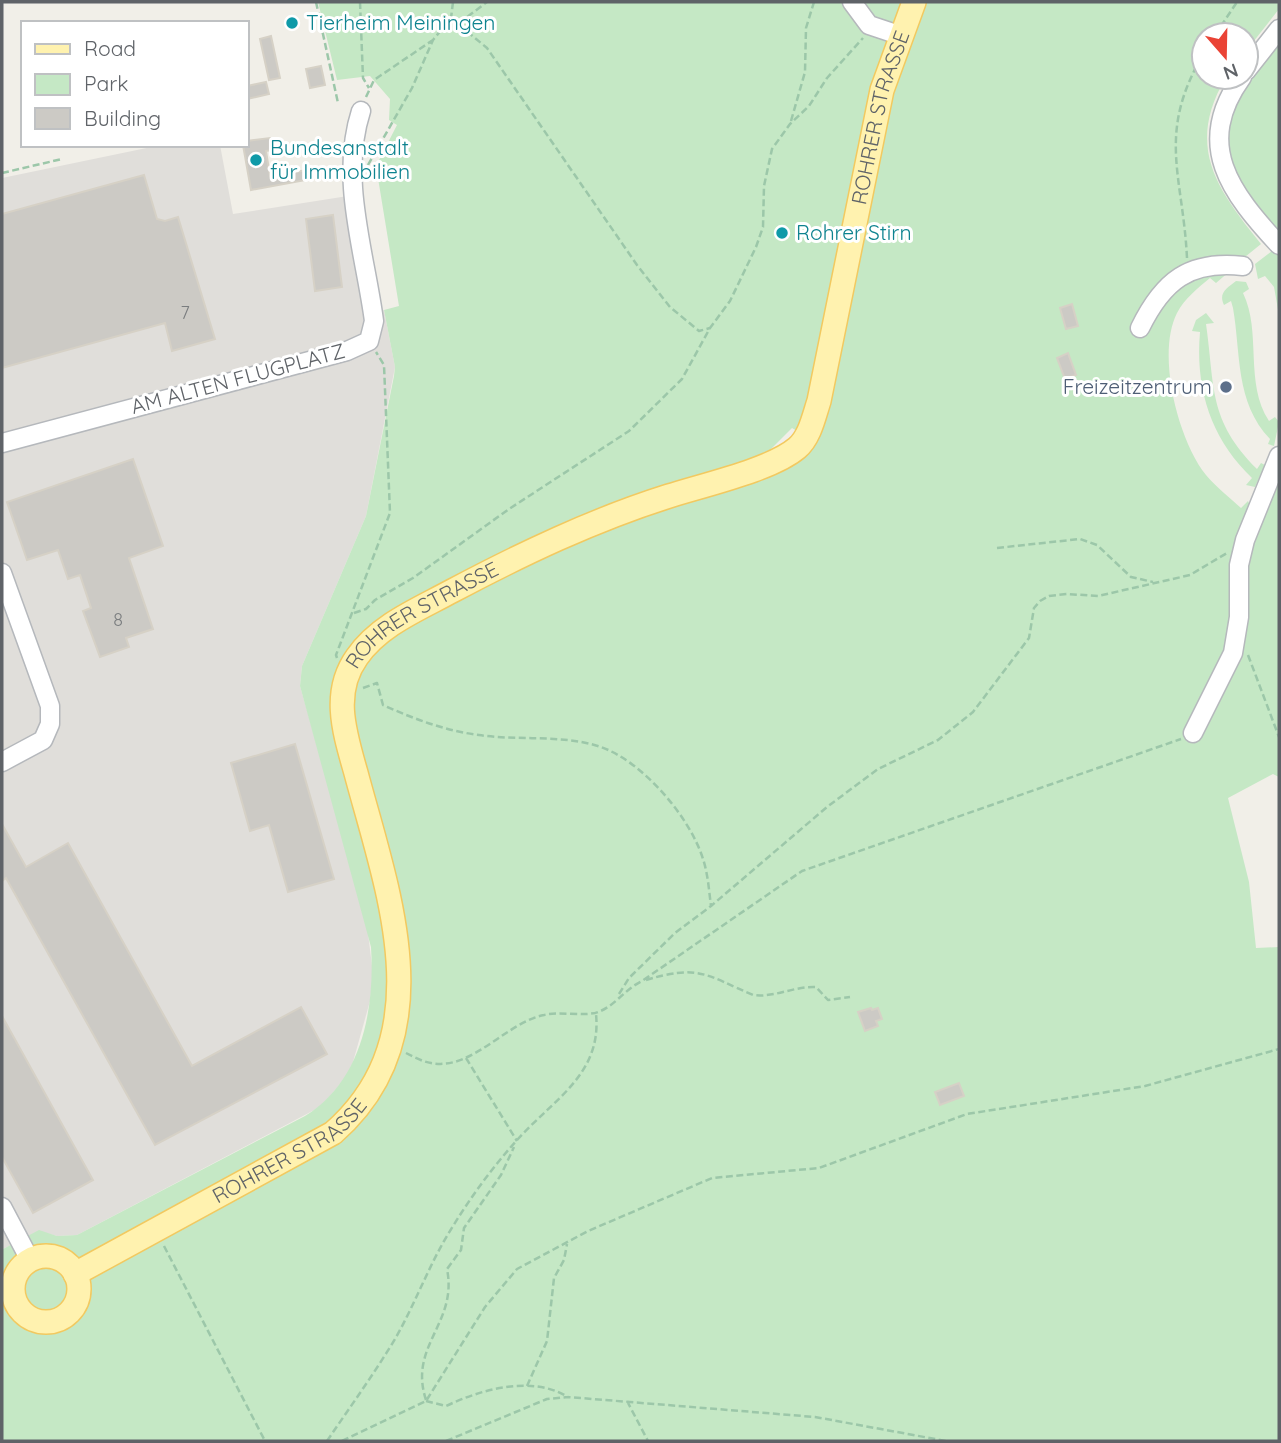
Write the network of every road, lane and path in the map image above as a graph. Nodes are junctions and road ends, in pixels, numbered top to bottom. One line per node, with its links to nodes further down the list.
1 (316, 2): 20 (path)
2 (360, 2): 18 (path)
3 (453, 2): 9 (path)
4 (487, 2): 11 (path)
5 (814, 2): 22 (path)
6 (852, 2): 12 (street)
7 (914, 2): 14 (main road, ROHRER STRASSE)
8 (1237, 2): 10 (path)
9 (451, 18): 11 (path); 15 (path)
10 (1224, 21)
11 (459, 23): 29 (path)
12 (869, 25): 14 (street); 22 (path)
13 (1279, 29): 16 (street)
14 (899, 36): 40 (main road, ROHRER STRASSE)
15 (433, 40): 18 (path); 24 (path)
16 (1260, 53)
17 (1190, 83): 28 (path)
18 (369, 88): 21 (path)
19 (1234, 91): 26 (street)
20 (338, 103)
21 (361, 111): 24 (street, AM ALTEN FLUGPLATZ)
22 (790, 124): 29 (path)
23 (62, 159): 25 (path)
24 (352, 170): 31 (street, AM ALTEN FLUGPLATZ)
25 (2, 173)
26 (1279, 245)
27 (1243, 266): 28 (street)
28 (1194, 270): 30 (street)
29 (710, 328): 38 (path)
30 (1140, 328)
31 (369, 341): 32 (street, AM ALTEN FLUGPLATZ); 38 (path)
32 (2, 443)
33 (1279, 456): 34 (street)
34 (1244, 540): 37 (path); 39 (street)
35 (997, 548): 37 (path)
36 (2, 573): 43 (street)
37 (1158, 583): 44 (path)
38 (352, 613): 40 (path)
39 (1237, 632): 41 (street); 42 (path)
40 (349, 672): 44 (path); 49 (main road, ROHRER STRASSE)
41 (1193, 733): 45 (path)
42 (1279, 737)
43 (2, 762)
44 (711, 906): 47 (path)
45 (642, 981): 46 (path); 47 (path)
46 (850, 997)
47 (616, 999): 48 (path)
48 (596, 1014): 51 (path); 52 (path)
49 (390, 1047): 51 (path); 54 (main road, ROHRER STRASSE)
50 (1279, 1049): 55 (path)
51 (466, 1058): 52 (path)
52 (517, 1141): 61 (path); 64 (path)
53 (2, 1207): 56 (street)
54 (155, 1231): 57 (main road, ROHRER STRASSE); 63 (path)
55 (568, 1242): 59 (path); 61 (path)
56 (30, 1260): 57 (main road); 58 (main road)
57 (75, 1274): 58 (main road)
58 (9, 1310)
59 (527, 1386): 60 (path); 61 (path)
60 (568, 1397): 62 (path); 66 (path)
61 (426, 1401): 65 (path)
62 (627, 1401): 67 (path); 68 (path)
63 (265, 1441)
64 (327, 1441)
65 (342, 1441)
66 (446, 1441)
67 (648, 1441)
68 (946, 1441)

